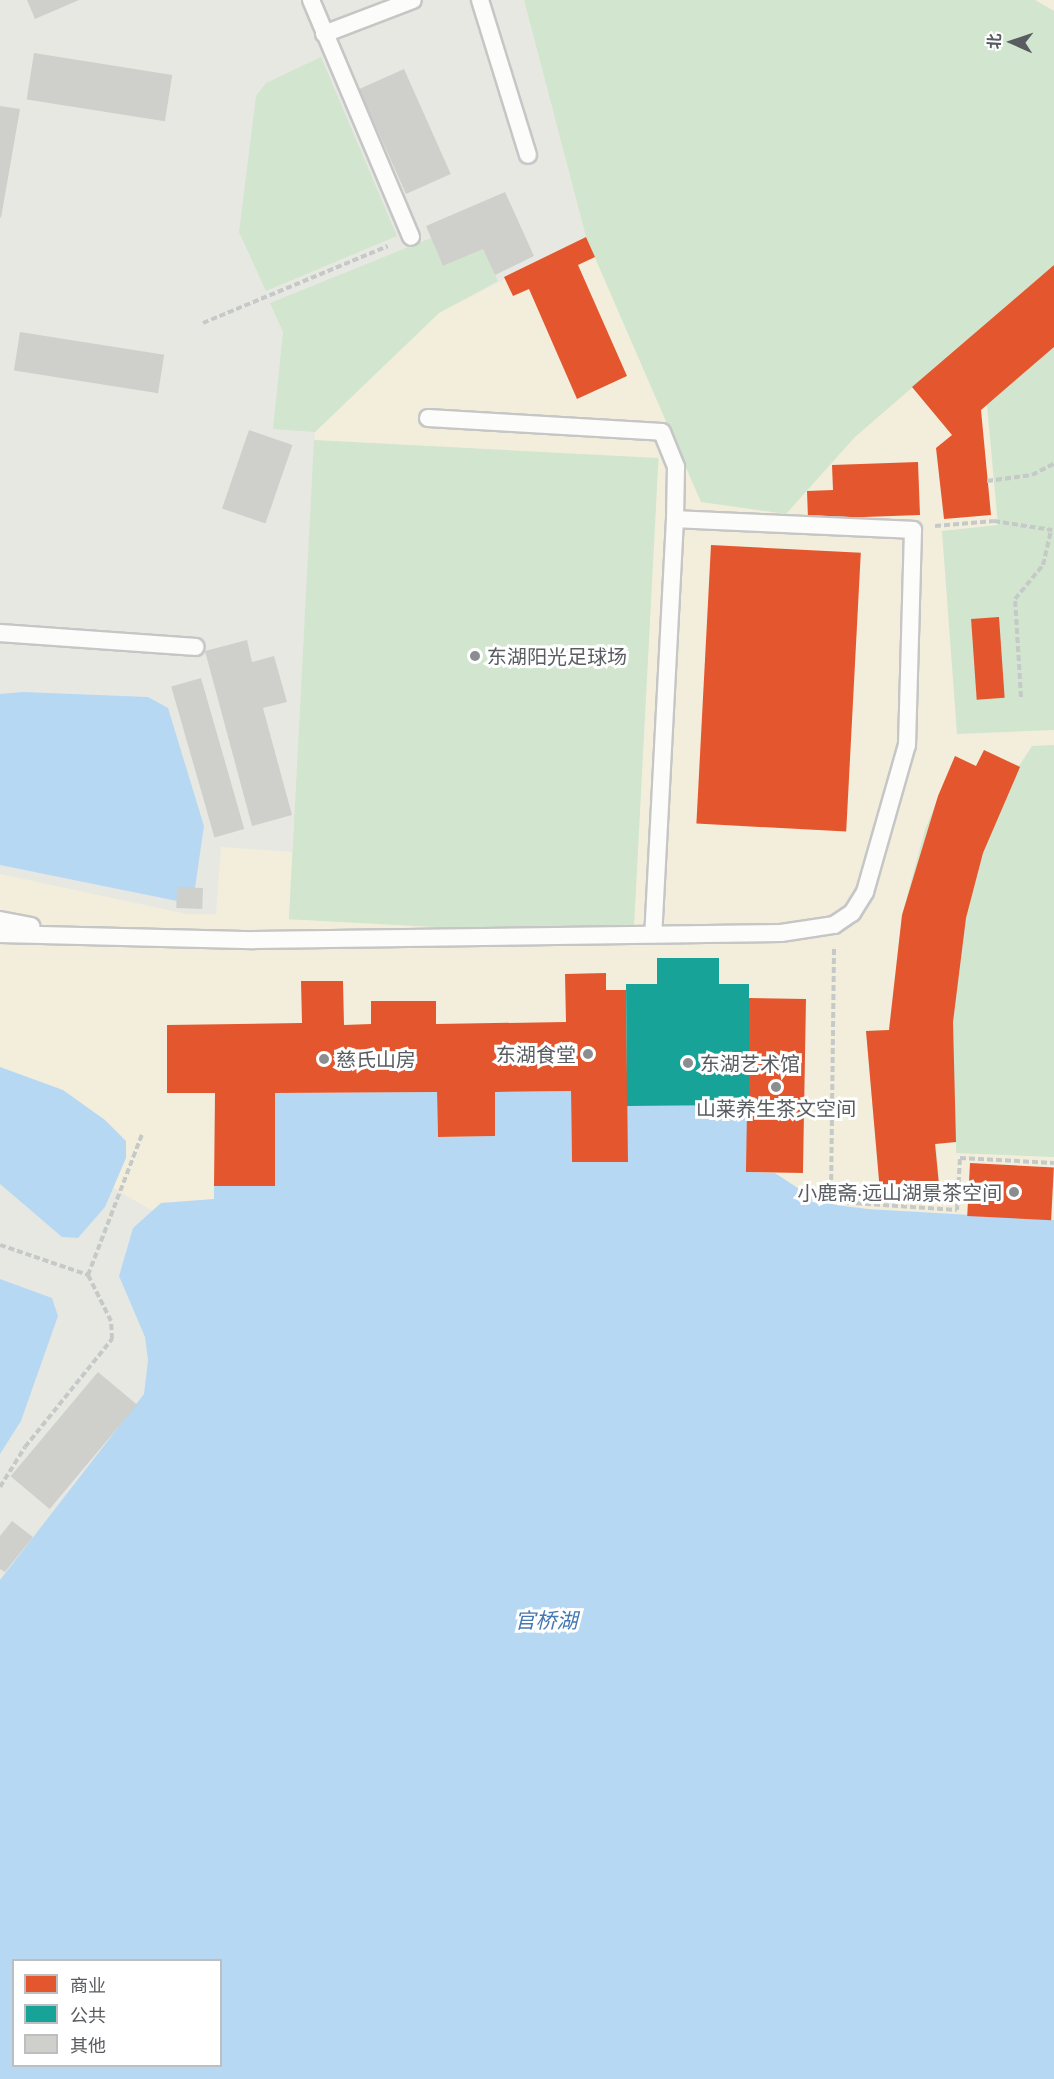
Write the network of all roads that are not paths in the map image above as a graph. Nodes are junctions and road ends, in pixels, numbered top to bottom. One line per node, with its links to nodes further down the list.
1 (311, 0): 4 (lane)
2 (413, 0): 4 (lane)
3 (480, 0): 5 (lane)
4 (324, 34): 6 (lane)
5 (528, 155)
6 (411, 237)
7 (428, 418): 8 (lane)
8 (675, 519): 13 (lane); 13 (lane)
9 (0, 633): 10 (lane)
10 (195, 647)
11 (0, 920): 12 (lane)
12 (61, 933): 13 (lane); 14 (lane)
13 (653, 933)
14 (0, 934)

